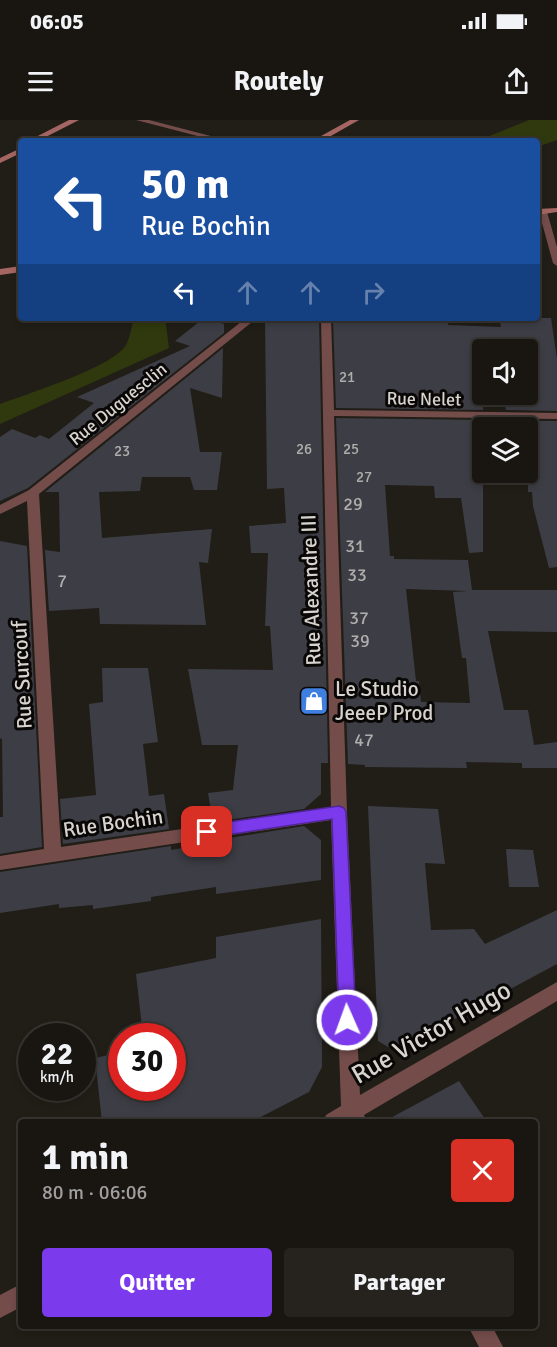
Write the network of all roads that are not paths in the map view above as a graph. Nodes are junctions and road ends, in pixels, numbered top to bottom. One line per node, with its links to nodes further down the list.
1 (75, 120): 5 (main road)
2 (82, 120): 6 (main road)
3 (141, 120): 7 (street)
4 (356, 120): 8 (main road)
5 (38, 138)
6 (46, 138)
7 (214, 138)
8 (322, 138)
9 (18, 150): 10 (main road)
10 (0, 159)
11 (557, 210): 12 (main road)
12 (540, 212): 13 (street)
13 (557, 263)
14 (18, 270): 15 (main road)
15 (0, 272)
16 (248, 321): 20 (street, Rue Duguesclin)
17 (326, 321): 18 (street, Rue Alexandre III)
18 (327, 414): 19 (street, Rue Nelet); 22 (street, Rue Alexandre III)
19 (557, 416)
20 (33, 493): 21 (street, Rue Duguesclin); 23 (street, Rue Surcouf)
21 (0, 510)
22 (339, 812): 23 (street, Rue Bochin); 26 (street, Rue Alexandre III)
23 (53, 855): 24 (street, Rue Bochin)
24 (0, 863)
25 (557, 991): 26 (street, Rue Victor Hugo)
26 (354, 1117)
27 (18, 1297): 28 (street)
28 (0, 1307)
29 (481, 1329): 30 (street)
30 (492, 1347)

